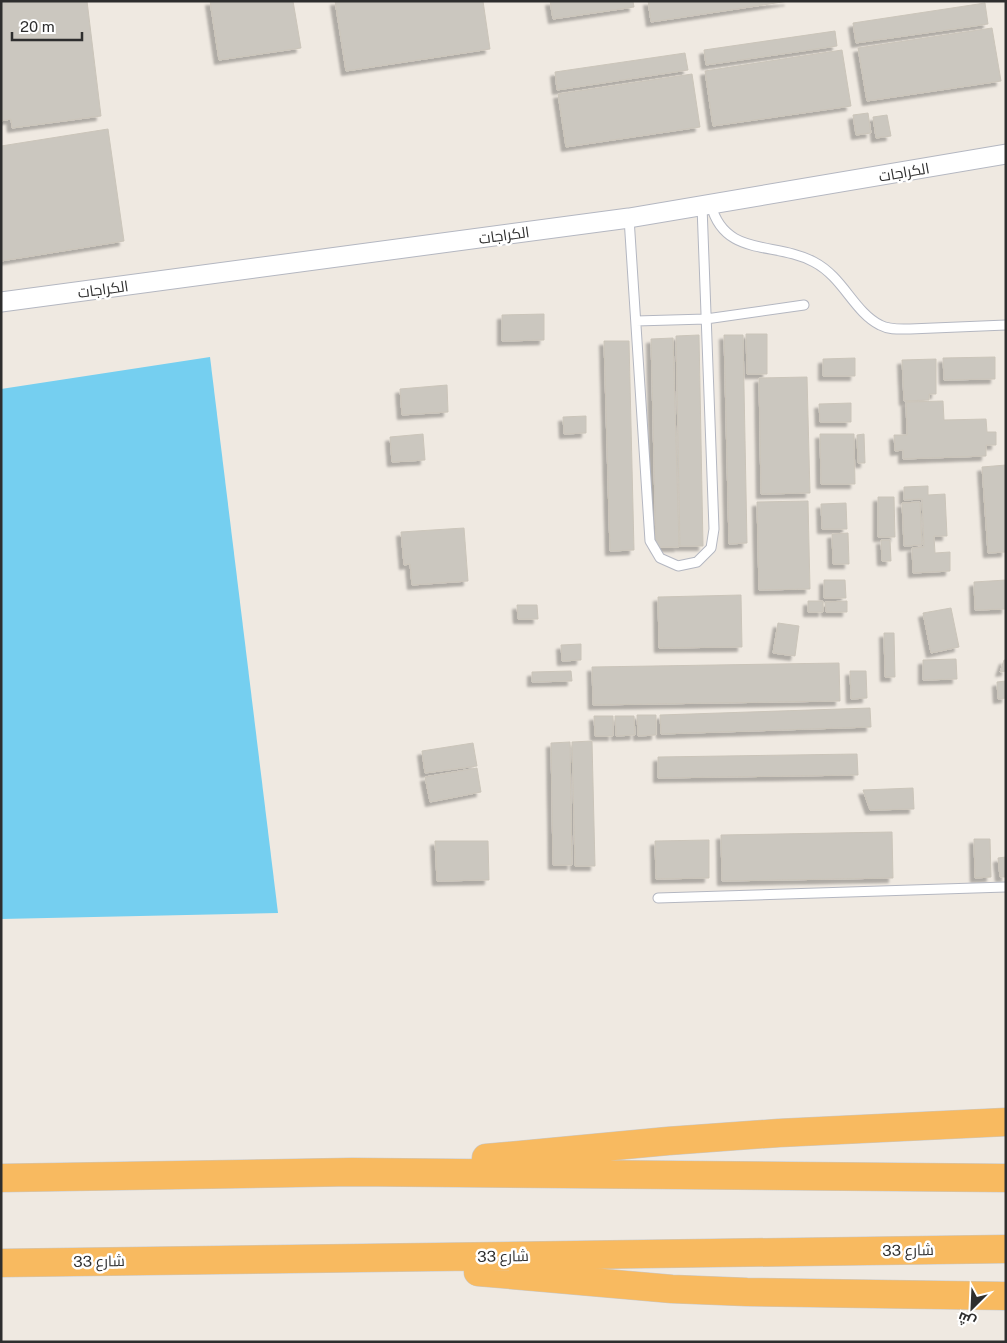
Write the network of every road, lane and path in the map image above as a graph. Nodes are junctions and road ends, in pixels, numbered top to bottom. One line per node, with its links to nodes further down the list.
1 (1006, 154): 2 (street, الكراجات)
2 (707, 205): 3 (street, الكراجات); 6 (lane); 8 (lane)
3 (629, 218): 4 (street, الكراجات); 7 (lane)
4 (1, 302)
5 (804, 305): 6 (lane)
6 (706, 319): 7 (lane); 7 (lane)
7 (636, 321)
8 (1006, 325)
9 (1006, 886): 10 (lane)
10 (658, 898)
11 (1006, 1122): 12 (highway)
12 (352, 1172): 13 (highway); 14 (highway)
13 (1, 1178)
14 (1006, 1178)
15 (1006, 1249): 16 (highway, شارع 33)
16 (304, 1258): 17 (highway, شارع 33); 18 (highway)
17 (1, 1262)
18 (1006, 1296)

